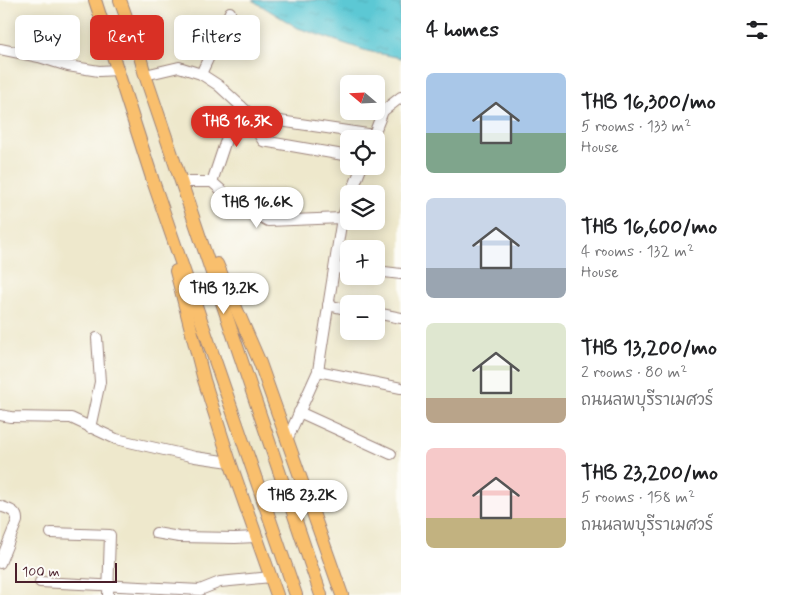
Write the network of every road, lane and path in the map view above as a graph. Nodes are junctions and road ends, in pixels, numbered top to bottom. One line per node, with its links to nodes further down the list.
1 (95, 0): 5 (main road)
2 (120, 0): 7 (main road)
3 (230, 12): 6 (street)
4 (0, 49): 5 (street)
5 (118, 70): 14 (main road)
6 (201, 74): 7 (street); 9 (street)
7 (145, 75): 15 (main road)
8 (401, 97): 11 (street)
9 (241, 106): 10 (street); 16 (street)
10 (253, 118): 12 (street); 13 (street)
11 (376, 130)
12 (340, 132)
13 (340, 154)
14 (153, 181): 35 (main road); 46 (main road)
15 (181, 182): 16 (street); 33 (main road); 47 (main road)
16 (212, 182): 17 (street)
17 (340, 218)
18 (340, 230): 19 (street)
19 (335, 268): 20 (street); 23 (street)
20 (340, 268)
21 (385, 272): 22 (street)
22 (401, 274)
23 (328, 305): 24 (street); 28 (street)
24 (340, 308)
25 (385, 315): 26 (street)
26 (401, 318)
27 (97, 338): 32 (street)
28 (318, 371): 29 (street); 30 (street)
29 (401, 388)
30 (299, 412): 33 (street); 34 (street)
31 (0, 415): 32 (street)
32 (90, 428): 35 (street)
33 (287, 440): 48 (main road)
34 (391, 454)
35 (230, 462): 39 (main road)
36 (0, 506): 40 (street)
37 (51, 532): 43 (street)
38 (156, 533): 39 (street)
39 (256, 536): 41 (main road)
40 (0, 563)
41 (271, 577): 44 (street); 45 (main road)
42 (40, 582): 43 (street)
43 (108, 590): 44 (street)
44 (210, 591)
45 (277, 595)
46 (296, 595)
47 (321, 595)
48 (342, 595)

